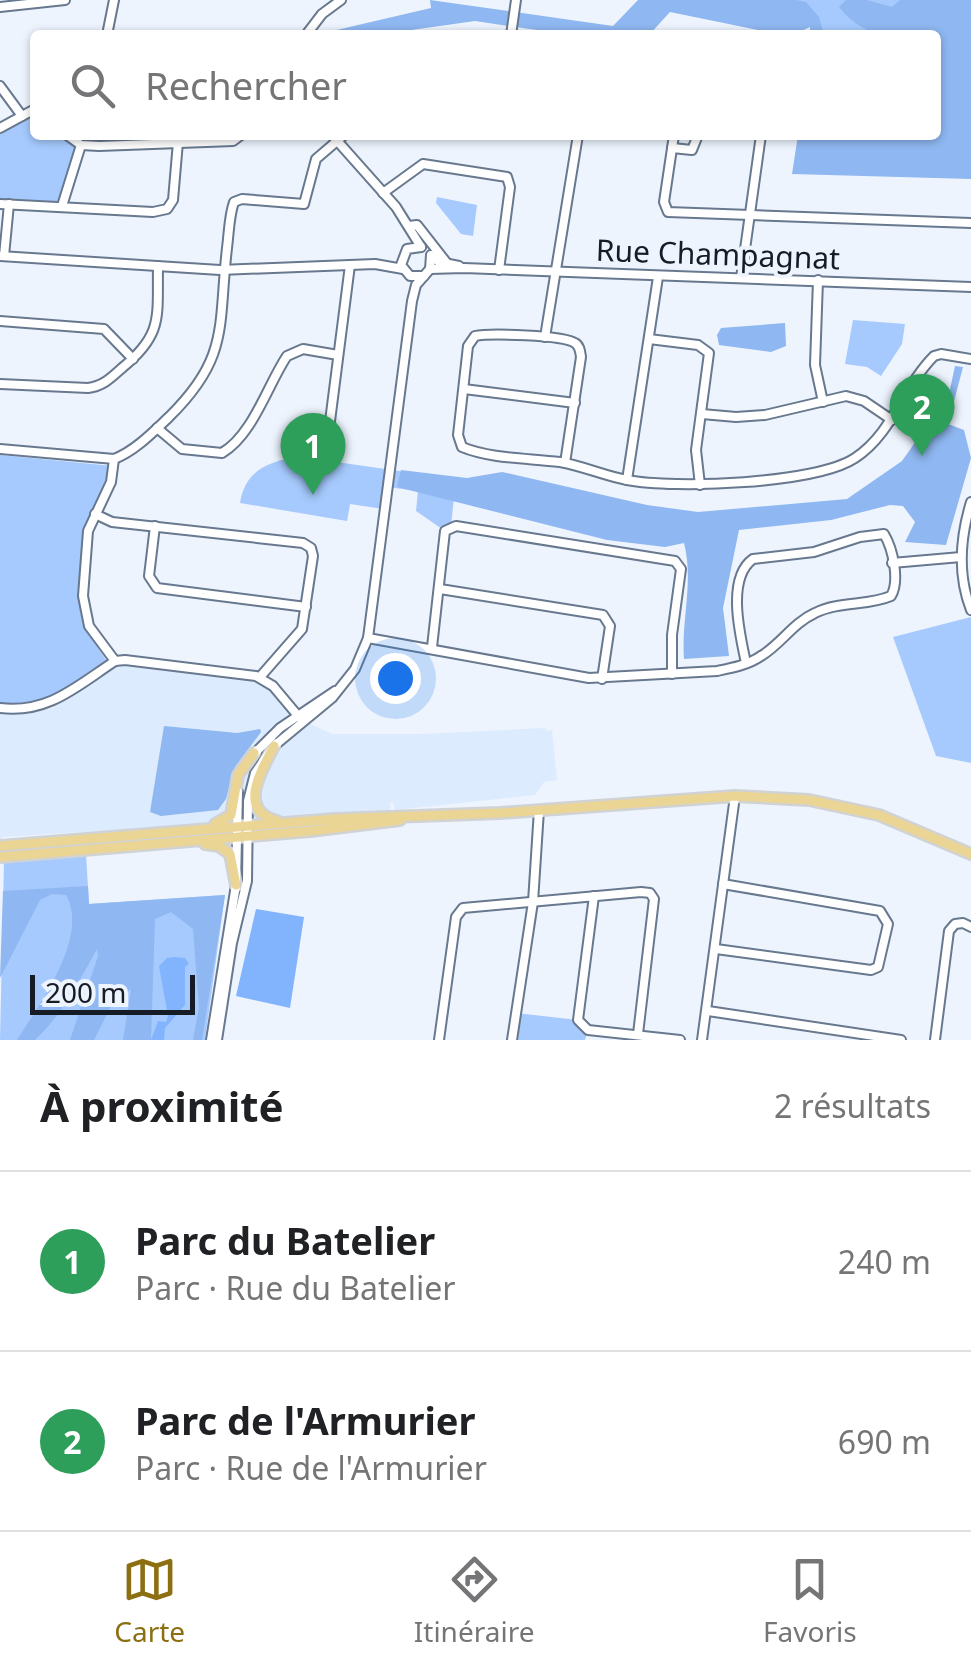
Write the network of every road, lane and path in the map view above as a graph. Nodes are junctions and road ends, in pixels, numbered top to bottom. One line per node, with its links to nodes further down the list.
1 (65, 0): 5 (street)
2 (114, 0): 7 (street)
3 (341, 0): 8 (street)
4 (516, 0): 9 (street)
5 (23, 3): 6 (street)
6 (0, 8)
7 (108, 30)
8 (310, 30)
9 (512, 30)
10 (0, 86): 12 (street)
11 (30, 112): 12 (street)
12 (22, 116): 13 (street)
13 (0, 128)
14 (74, 140): 23 (street)
15 (234, 140): 22 (street)
16 (335, 140): 40 (street)
17 (340, 140): 25 (street)
18 (577, 140): 43 (street)
19 (673, 140): 24 (street)
20 (696, 140): 24 (street)
21 (760, 140): 28 (street)
22 (178, 142): 23 (street); 27 (street)
23 (81, 145): 27 (street)
24 (672, 148): 28 (street)
25 (383, 193): 30 (street); 41 (street)
26 (4, 204): 27 (street); 33 (street)
27 (62, 206)
28 (750, 215): 29 (street); 46 (street)
29 (971, 223)
30 (409, 226): 31 (street); 32 (street); 35 (street)
31 (422, 247): 32 (street); 34 (street)
32 (404, 253): 36 (street); 42 (street)
33 (2, 256): 38 (street)
34 (431, 256): 35 (street, Rue Champagnat); 44 (street)
35 (446, 262): 39 (street, Rue Champagnat)
36 (376, 264): 37 (street); 42 (street)
37 (350, 265): 40 (street); 53 (street)
38 (158, 266): 40 (street); 54 (street)
39 (464, 268): 41 (street, Rue Champagnat); 44 (street, Rue Champagnat)
40 (224, 270): 62 (street)
41 (499, 270): 43 (street, Rue Champagnat)
42 (406, 272): 44 (street, Rue Champagnat); 49 (street)
43 (556, 272): 45 (street, Rue Champagnat); 51 (street)
44 (427, 273): 49 (street)
45 (658, 277): 46 (street, Rue Champagnat); 52 (street)
46 (741, 278): 47 (street, Rue Champagnat)
47 (818, 280): 48 (street, Rue Champagnat); 58 (street)
48 (971, 287)
49 (412, 302): 77 (street)
50 (0, 322): 54 (street)
51 (545, 337): 57 (street); 59 (street)
52 (649, 338): 60 (street); 67 (street)
53 (338, 355): 62 (street); 63 (street)
54 (133, 359): 56 (street)
55 (971, 359): 61 (street)
56 (0, 384)
57 (464, 389): 59 (street); 66 (street)
58 (823, 402): 60 (street); 61 (street)
59 (575, 403): 66 (street)
60 (702, 414): 68 (street)
61 (892, 420): 68 (street)
62 (158, 428): 65 (street)
63 (317, 446)
64 (0, 449): 65 (street)
65 (114, 459): 70 (street)
66 (565, 463): 67 (street)
67 (627, 480): 68 (street)
68 (700, 485)
69 (971, 502): 72 (street)
70 (95, 514): 71 (street); 79 (street)
71 (154, 526): 75 (street); 75 (street)
72 (961, 557): 73 (street); 76 (street)
73 (892, 562): 80 (street); 80 (street)
74 (440, 589): 78 (street); 81 (street); 83 (street)
75 (306, 607): 82 (street)
76 (971, 609)
77 (368, 638): 78 (street); 85 (street)
78 (432, 647): 83 (street)
79 (115, 662): 82 (street); 84 (street)
80 (746, 663): 81 (street)
81 (672, 674): 83 (street)
82 (260, 678): 85 (street)
83 (602, 679)
84 (0, 708)
85 (301, 718): 86 (street); 87 (street)
86 (274, 746): 91 (main road); 92 (street)
87 (254, 753): 92 (street); 93 (main road)
88 (736, 796): 89 (main road); 95 (main road); 97 (street)
89 (539, 810): 90 (main road); 100 (street)
90 (407, 818): 91 (main road); 92 (main road)
91 (300, 822): 92 (main road)
92 (244, 831): 93 (main road); 98 (street); 106 (street)
93 (182, 836): 94 (main road); 96 (main road); 98 (main road)
94 (0, 846)
95 (971, 854)
96 (0, 856)
97 (724, 884): 102 (street); 102 (street)
98 (236, 885): 106 (street)
99 (594, 896): 100 (street); 104 (street); 104 (street)
100 (533, 902): 107 (street); 108 (street)
101 (971, 926): 112 (street)
102 (716, 949): 103 (street)
103 (708, 1011): 105 (street); 110 (street)
104 (638, 1034): 109 (street)
105 (867, 1038): 111 (street)
106 (214, 1040)
107 (439, 1040)
108 (512, 1040)
109 (680, 1040)
110 (702, 1040)
111 (901, 1040)
112 (935, 1040)

